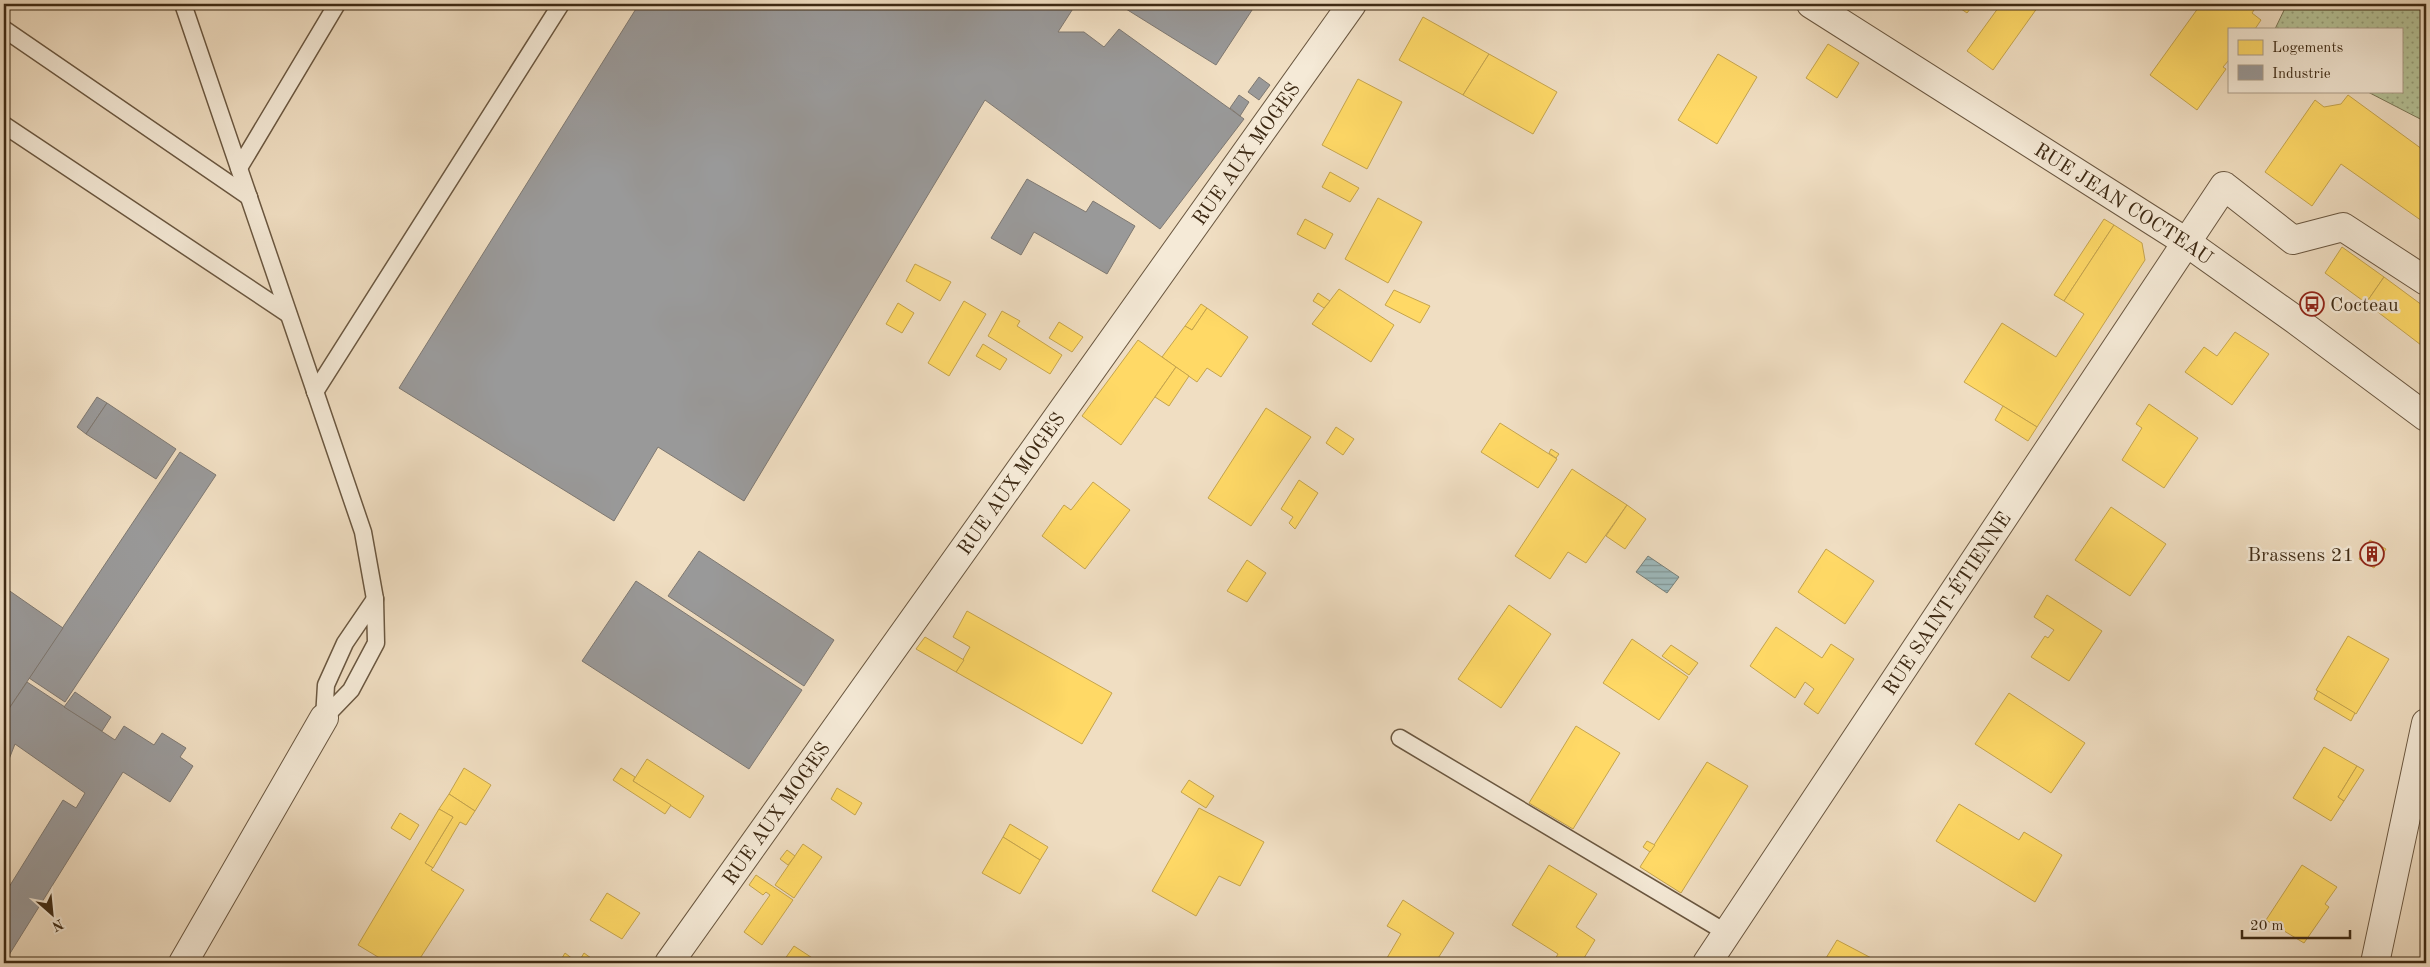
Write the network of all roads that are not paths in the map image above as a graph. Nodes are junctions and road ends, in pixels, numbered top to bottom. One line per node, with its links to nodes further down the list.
1 (183, 4): 8 (lane)
2 (337, 4): 8 (lane)
3 (561, 4): 13 (lane)
4 (1352, 4): 21 (street, RUE AUX MOGES)
5 (1811, 4): 10 (street, RUE JEAN COCTEAU)
6 (4, 28): 9 (lane)
7 (4, 125): 12 (lane)
8 (239, 168): 9 (lane)
9 (249, 197): 12 (lane)
10 (2186, 242): 11 (street, RUE SAINT-ÉTIENNE); 14 (street, RUE JEAN COCTEAU); 19 (street, RUE SAINT-ÉTIENNE)
11 (2426, 281)
12 (288, 314): 13 (lane)
13 (315, 392): 15 (lane)
14 (2426, 418)
15 (375, 599): 16 (lane); 16 (lane)
16 (324, 718): 20 (street)
17 (2426, 723): 23 (street)
18 (1400, 738): 19 (lane)
19 (1727, 933): 22 (street, RUE SAINT-ÉTIENNE)
20 (184, 963)
21 (669, 963)
22 (1707, 963)
23 (2375, 963)

